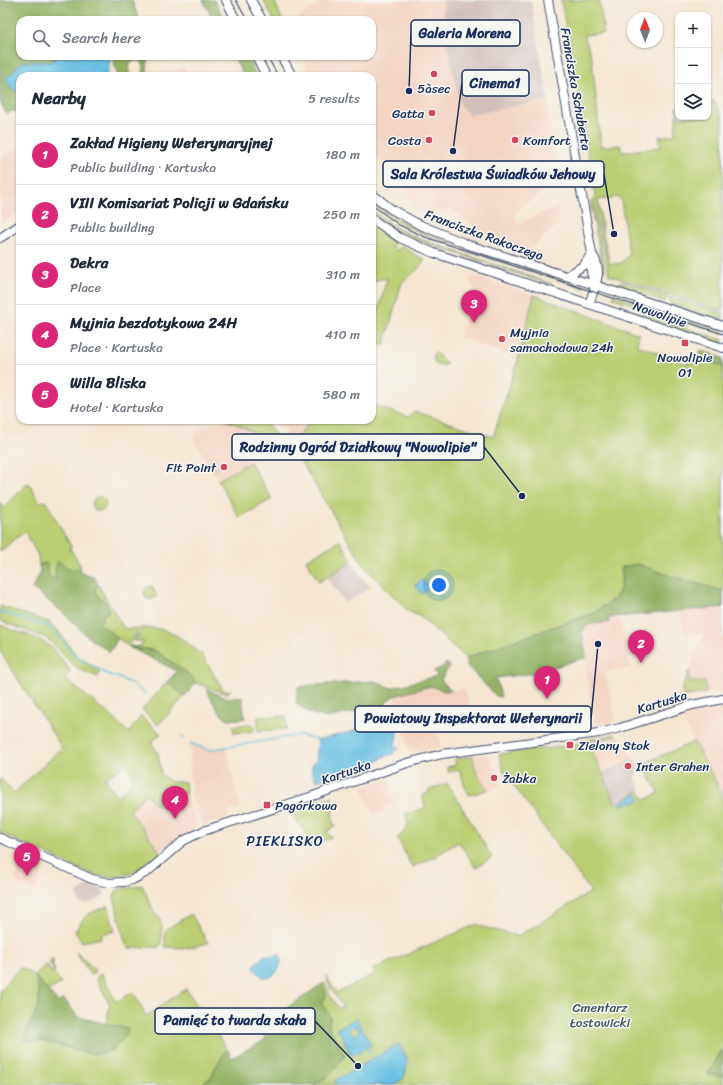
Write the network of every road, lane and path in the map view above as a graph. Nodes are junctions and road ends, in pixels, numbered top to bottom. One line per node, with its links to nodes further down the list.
1 (226, 0): 4 (main road)
2 (251, 0): 5 (main road)
3 (548, 0): 14 (main road, Franciszka Schuberta)
4 (234, 16)
5 (260, 16)
6 (258, 60): 8 (main road)
7 (283, 60): 9 (main road)
8 (264, 72)
9 (290, 72)
10 (376, 197): 15 (main road, Franciszka Rakoczego)
11 (376, 222): 17 (main road)
12 (16, 228): 13 (main road)
13 (0, 238)
14 (592, 254): 15 (main road); 16 (main road, Franciszka Schuberta)
15 (567, 276): 16 (main road, Franciszka Rakoczego)
16 (595, 286): 17 (main road); 18 (main road, Nowolipie)
17 (590, 304): 19 (main road, Nowolipie)
18 (723, 326)
19 (723, 348)
20 (723, 699): 21 (main road, Kartuska)
21 (0, 838)

